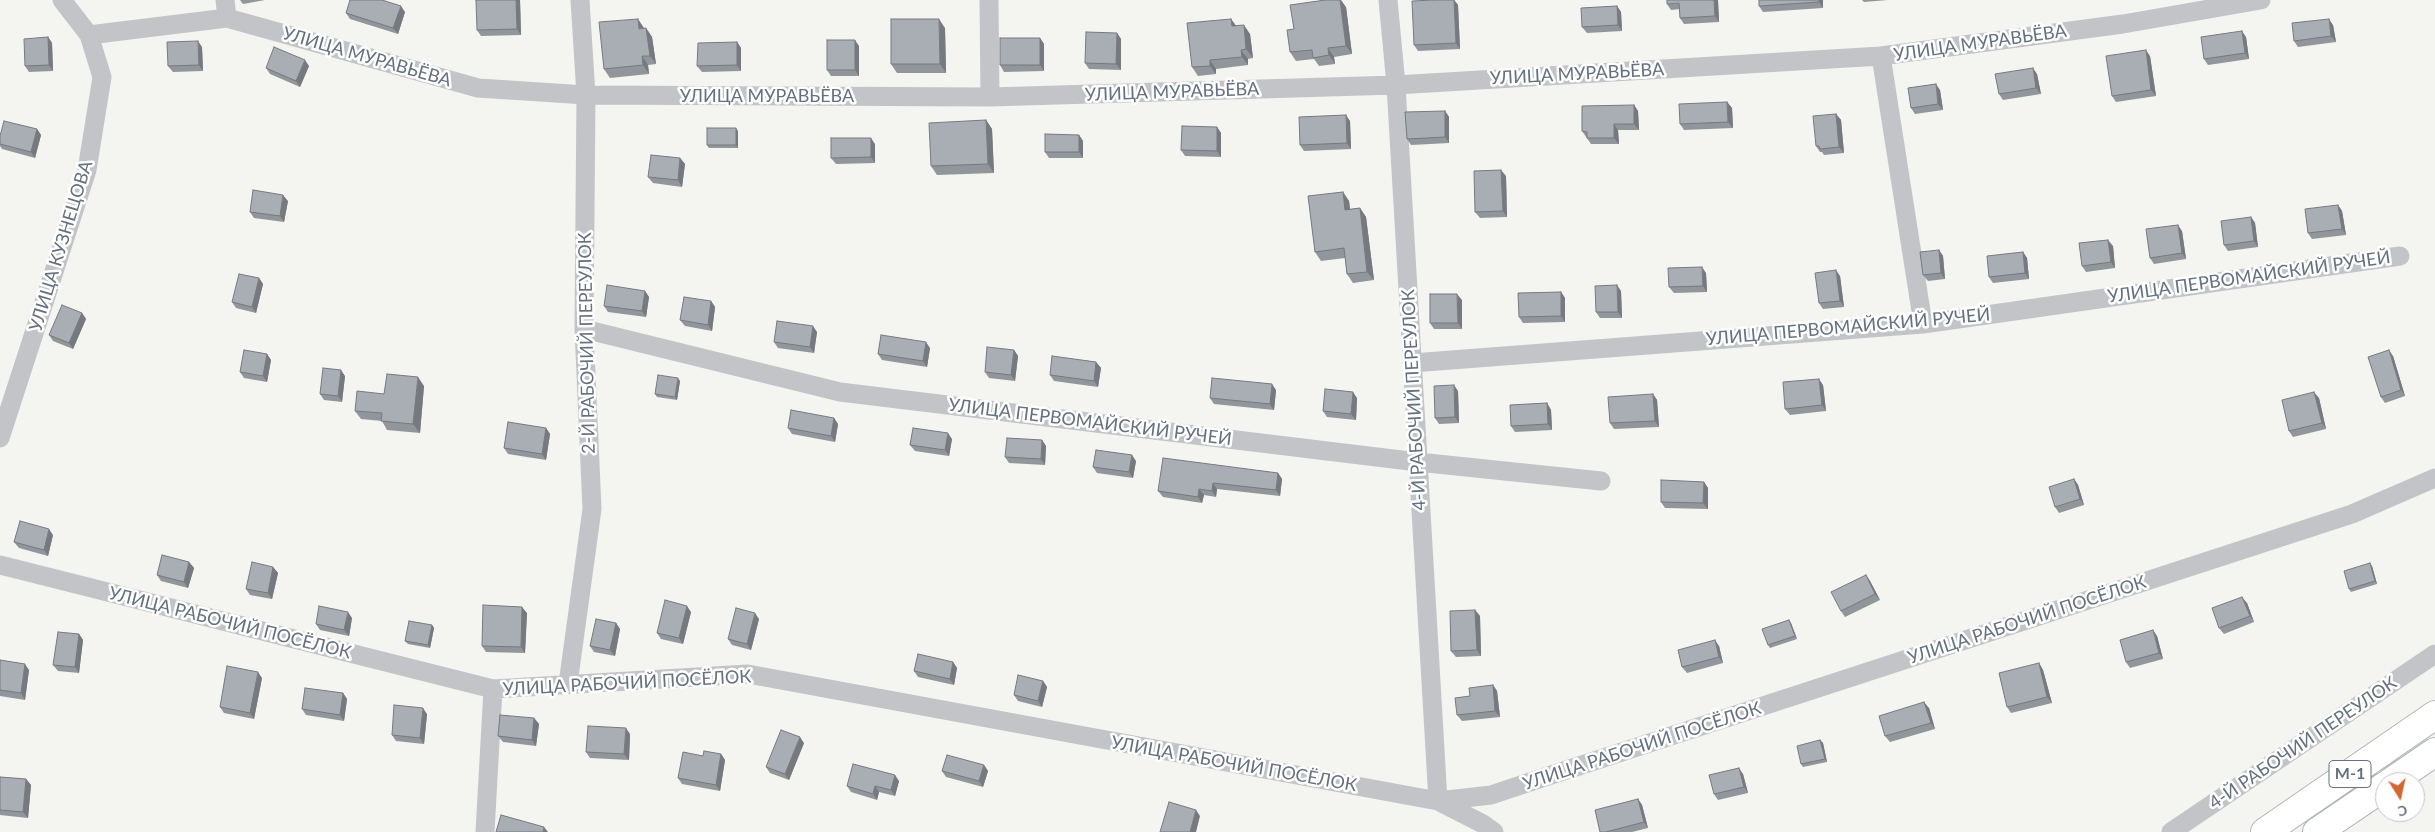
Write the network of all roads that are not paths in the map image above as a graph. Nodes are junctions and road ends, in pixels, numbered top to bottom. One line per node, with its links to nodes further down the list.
1 (62, 0): 7 (street, УЛИЦА КУЗНЕЦОВА)
2 (580, 0): 10 (street, 2-Й РАБОЧИЙ ПЕРЕУЛОК)
3 (989, 0): 11 (street)
4 (1388, 0): 9 (street, 4-Й РАБОЧИЙ ПЕРЕУЛОК)
5 (2261, 0): 8 (street, УЛИЦА МУРАВЬЁВА)
6 (226, 9): 7 (street, УЛИЦА МУРАВЬЁВА); 10 (street, УЛИЦА МУРАВЬЁВА)
7 (89, 35): 16 (street, УЛИЦА КУЗНЕЦОВА)
8 (1881, 56): 9 (street, УЛИЦА МУРАВЬЁВА); 13 (street)
9 (1396, 85): 11 (street, УЛИЦА МУРАВЬЁВА); 15 (street, 4-Й РАБОЧИЙ ПЕРЕУЛОК)
10 (586, 95): 11 (street, УЛИЦА МУРАВЬЁВА); 14 (street, 2-Й РАБОЧИЙ ПЕРЕУЛОК)
11 (990, 97)
12 (2400, 256): 13 (street, УЛИЦА ПЕРВОМАЙСКИЙ РУЧЕЙ)
13 (1922, 324): 15 (street, УЛИЦА ПЕРВОМАЙСКИЙ РУЧЕЙ)
14 (584, 329): 17 (street, УЛИЦА ПЕРВОМАЙСКИЙ РУЧЕЙ); 22 (street, 2-Й РАБОЧИЙ ПЕРЕУЛОК)
15 (1412, 363): 17 (street, 4-Й РАБОЧИЙ ПЕРЕУЛОК)
16 (0, 438)
17 (1418, 462): 19 (street, УЛИЦА ПЕРВОМАЙСКИЙ РУЧЕЙ); 28 (street, 4-Й РАБОЧИЙ ПЕРЕУЛОК)
18 (2435, 478): 28 (street, УЛИЦА РАБОЧИЙ ПОСЁЛОК)
19 (1601, 480)
20 (0, 565): 23 (street, УЛИЦА РАБОЧИЙ ПОСЁЛОК)
21 (2435, 654): 31 (street, 4-Й РАБОЧИЙ ПЕРЕУЛОК)
22 (568, 684): 23 (street, УЛИЦА РАБОЧИЙ ПОСЁЛОК); 28 (street, УЛИЦА РАБОЧИЙ ПОСЁЛОК)
23 (493, 688): 29 (street)
24 (2435, 715): 32 (highway, М-1)
25 (2435, 752): 26 (highway, М-1)
26 (2406, 772)
27 (2375, 793): 33 (highway, М-1)
28 (1438, 801): 30 (street)
29 (485, 832)
30 (1494, 832)
31 (2171, 832)
32 (2265, 832)
33 (2317, 832)

